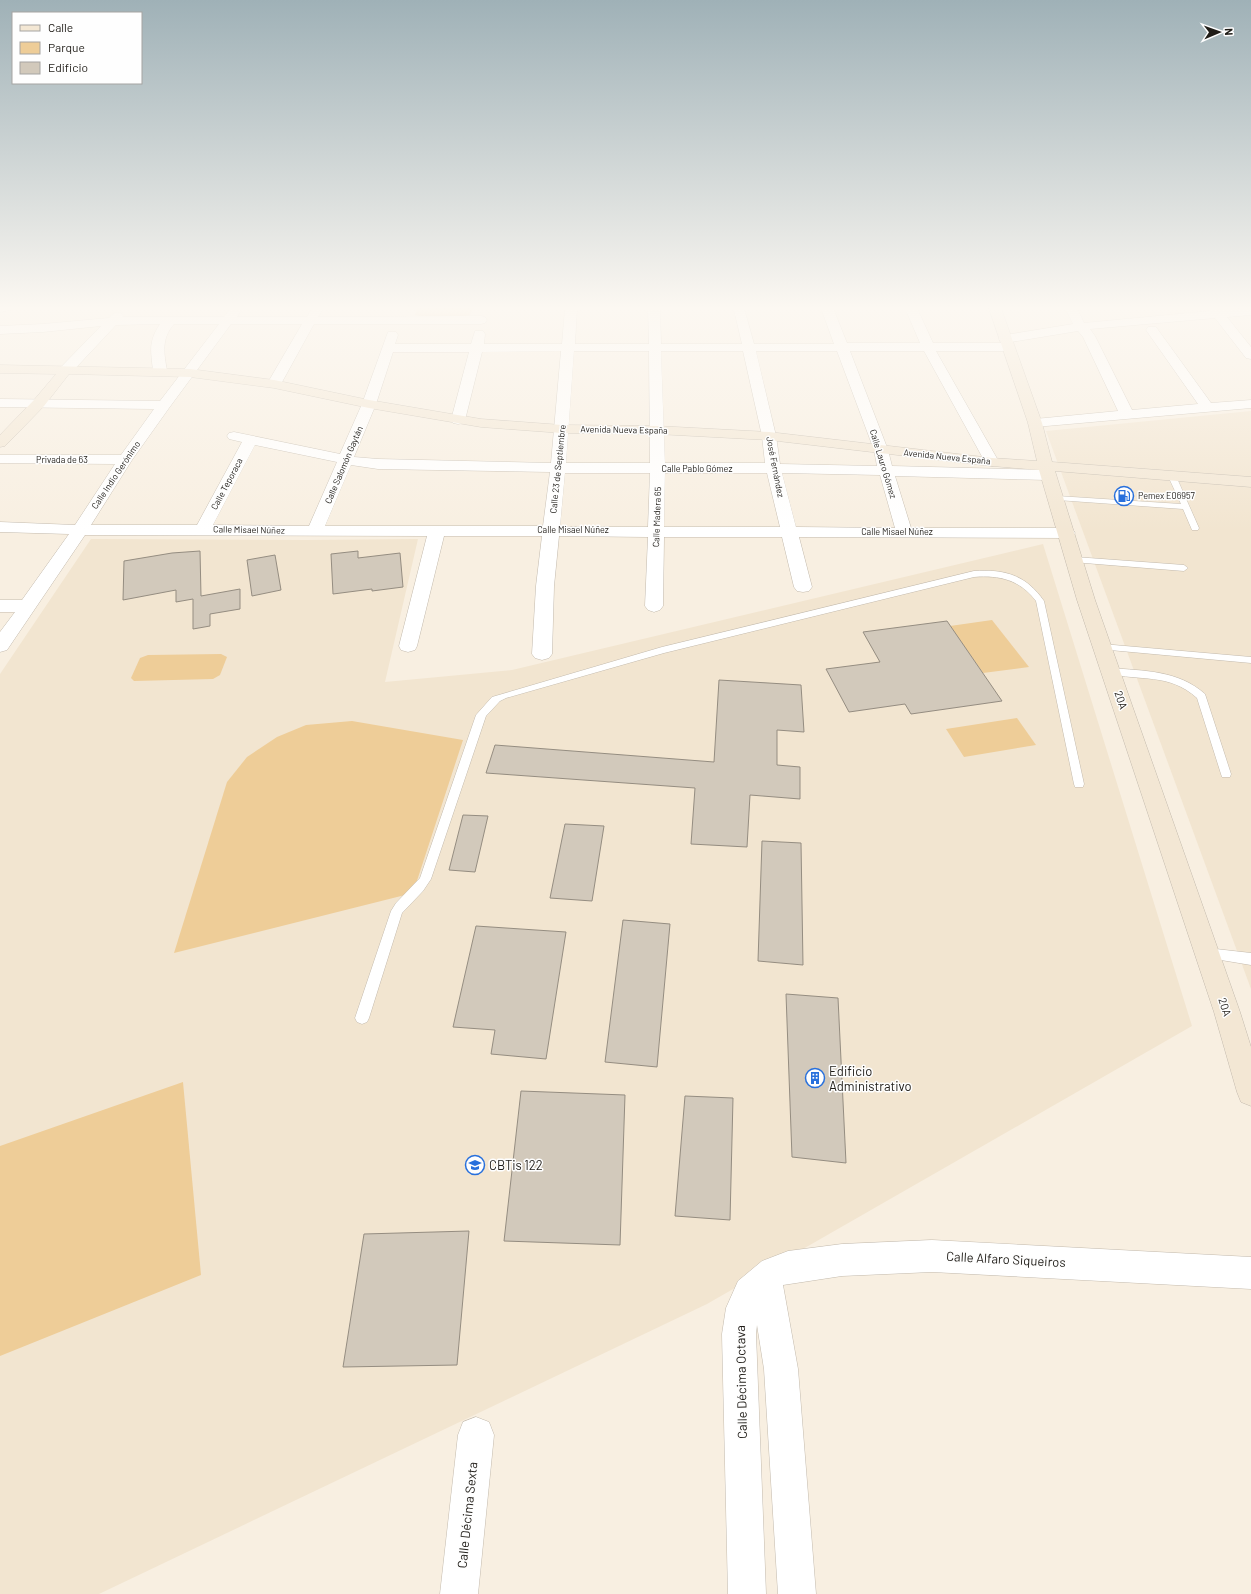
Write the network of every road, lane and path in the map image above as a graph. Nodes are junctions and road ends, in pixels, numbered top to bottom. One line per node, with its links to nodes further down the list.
1 (56, 382): 16 (main road)
2 (182, 382): 19 (street, Calle Indio Gerónimo)
3 (262, 382): 14 (main road, Avenida Nueva España)
4 (376, 382): 17 (street, Calle Salomón Gaytán)
5 (468, 382): 22 (street)
6 (565, 382): 24 (street, Calle 23 de Septiembre)
7 (656, 382): 25 (street, Calle Madera 65)
8 (756, 382): 27 (street, José Fernández)
9 (855, 382): 30 (street, Calle Lauro Gómez)
10 (948, 382): 34 (street)
11 (1025, 382): 23 (main road, 20A)
12 (1111, 382): 21 (street)
13 (1190, 382): 20 (street)
14 (274, 384): 17 (main road, Avenida Nueva España)
15 (0, 403): 16 (street)
16 (39, 403): 19 (street); 29 (main road)
17 (369, 404): 22 (main road, Avenida Nueva España); 33 (street, Calle Salomón Gaytán)
18 (1251, 404): 20 (street)
19 (164, 405): 32 (street, Calle Indio Gerónimo)
20 (1207, 408): 21 (street)
21 (1127, 415): 23 (street)
22 (458, 420): 24 (main road, Avenida Nueva España)
23 (1035, 423): 39 (main road, 20A)
24 (562, 429): 25 (main road, Avenida Nueva España); 35 (street, Calle 23 de Septiembre)
25 (657, 430): 27 (main road, Avenida Nueva España); 37 (street, Calle Madera 65)
26 (234, 436): 28 (street)
27 (769, 436): 30 (main road, Avenida Nueva España); 36 (street, José Fernández)
28 (250, 440): 33 (street); 46 (street, Calle Teporaca)
29 (0, 443)
30 (881, 450): 34 (main road, Avenida Nueva España); 38 (street, Calle Lauro Gómez)
31 (0, 459): 32 (street, Privada de 63)
32 (125, 460): 47 (street, Calle Indio Gerónimo)
33 (346, 460): 35 (street, Calle Pablo Gómez); 49 (street, Calle Salomón Gaytán)
34 (992, 462): 39 (main road, Avenida Nueva España)
35 (558, 468): 37 (street, Calle Pablo Gómez); 48 (street, Calle 23 de Septiembre)
36 (773, 468): 37 (street, Calle Pablo Gómez); 38 (street, Calle Pablo Gómez); 53 (street, José Fernández)
37 (658, 469): 51 (street, Calle Madera 65)
38 (886, 471): 39 (street, Calle Pablo Gómez); 52 (street, Calle Lauro Gómez)
39 (1048, 471): 40 (main road, Avenida Nueva España); 42 (main road, 20A)
40 (1172, 476): 41 (main road, Avenida Nueva España); 43 (lane)
41 (1251, 482)
42 (1057, 498): 43 (lane); 54 (main road, 20A)
43 (1186, 507): 45 (lane)
44 (0, 527): 47 (street, Calle Misael Núñez)
45 (1195, 528)
46 (203, 529): 47 (street, Calle Misael Núñez); 49 (street, Calle Misael Núñez)
47 (80, 530): 59 (street, Calle Indio Gerónimo)
48 (551, 530): 50 (street, Calle Misael Núñez); 51 (street, Calle Misael Núñez); 64 (street, Calle 23 de Septiembre)
49 (315, 531): 50 (street, Calle Misael Núñez)
50 (437, 531): 62 (street)
51 (657, 531): 53 (street, Calle Misael Núñez); 60 (street, Calle Madera 65)
52 (904, 531): 53 (street, Calle Misael Núñez); 54 (street, Calle Misael Núñez)
53 (789, 532): 57 (street, José Fernández)
54 (1067, 533): 55 (main road, 20A)
55 (1075, 560): 56 (lane); 63 (main road, 20A)
56 (1184, 568)
57 (803, 587)
58 (0, 606): 59 (street)
59 (26, 606): 61 (street, Calle Indio Gerónimo)
60 (654, 606)
61 (0, 646)
62 (408, 646)
63 (1102, 647): 65 (lane); 66 (main road, 20A)
64 (542, 654)
65 (1251, 660)
66 (1111, 671): 67 (lane); 69 (main road, 20A)
67 (1226, 774)
68 (1079, 784): 71 (lane)
69 (1207, 953): 70 (lane); 72 (main road, 20A)
70 (1251, 959)
71 (362, 1018)
72 (1251, 1092)
73 (1251, 1272): 74 (street, Calle Alfaro Siqueiros)
74 (765, 1279): 77 (street, Calle Décima Octava); 78 (street)
75 (476, 1435): 76 (street, Calle Décima Sexta)
76 (459, 1594)
77 (747, 1594)
78 (797, 1594)

